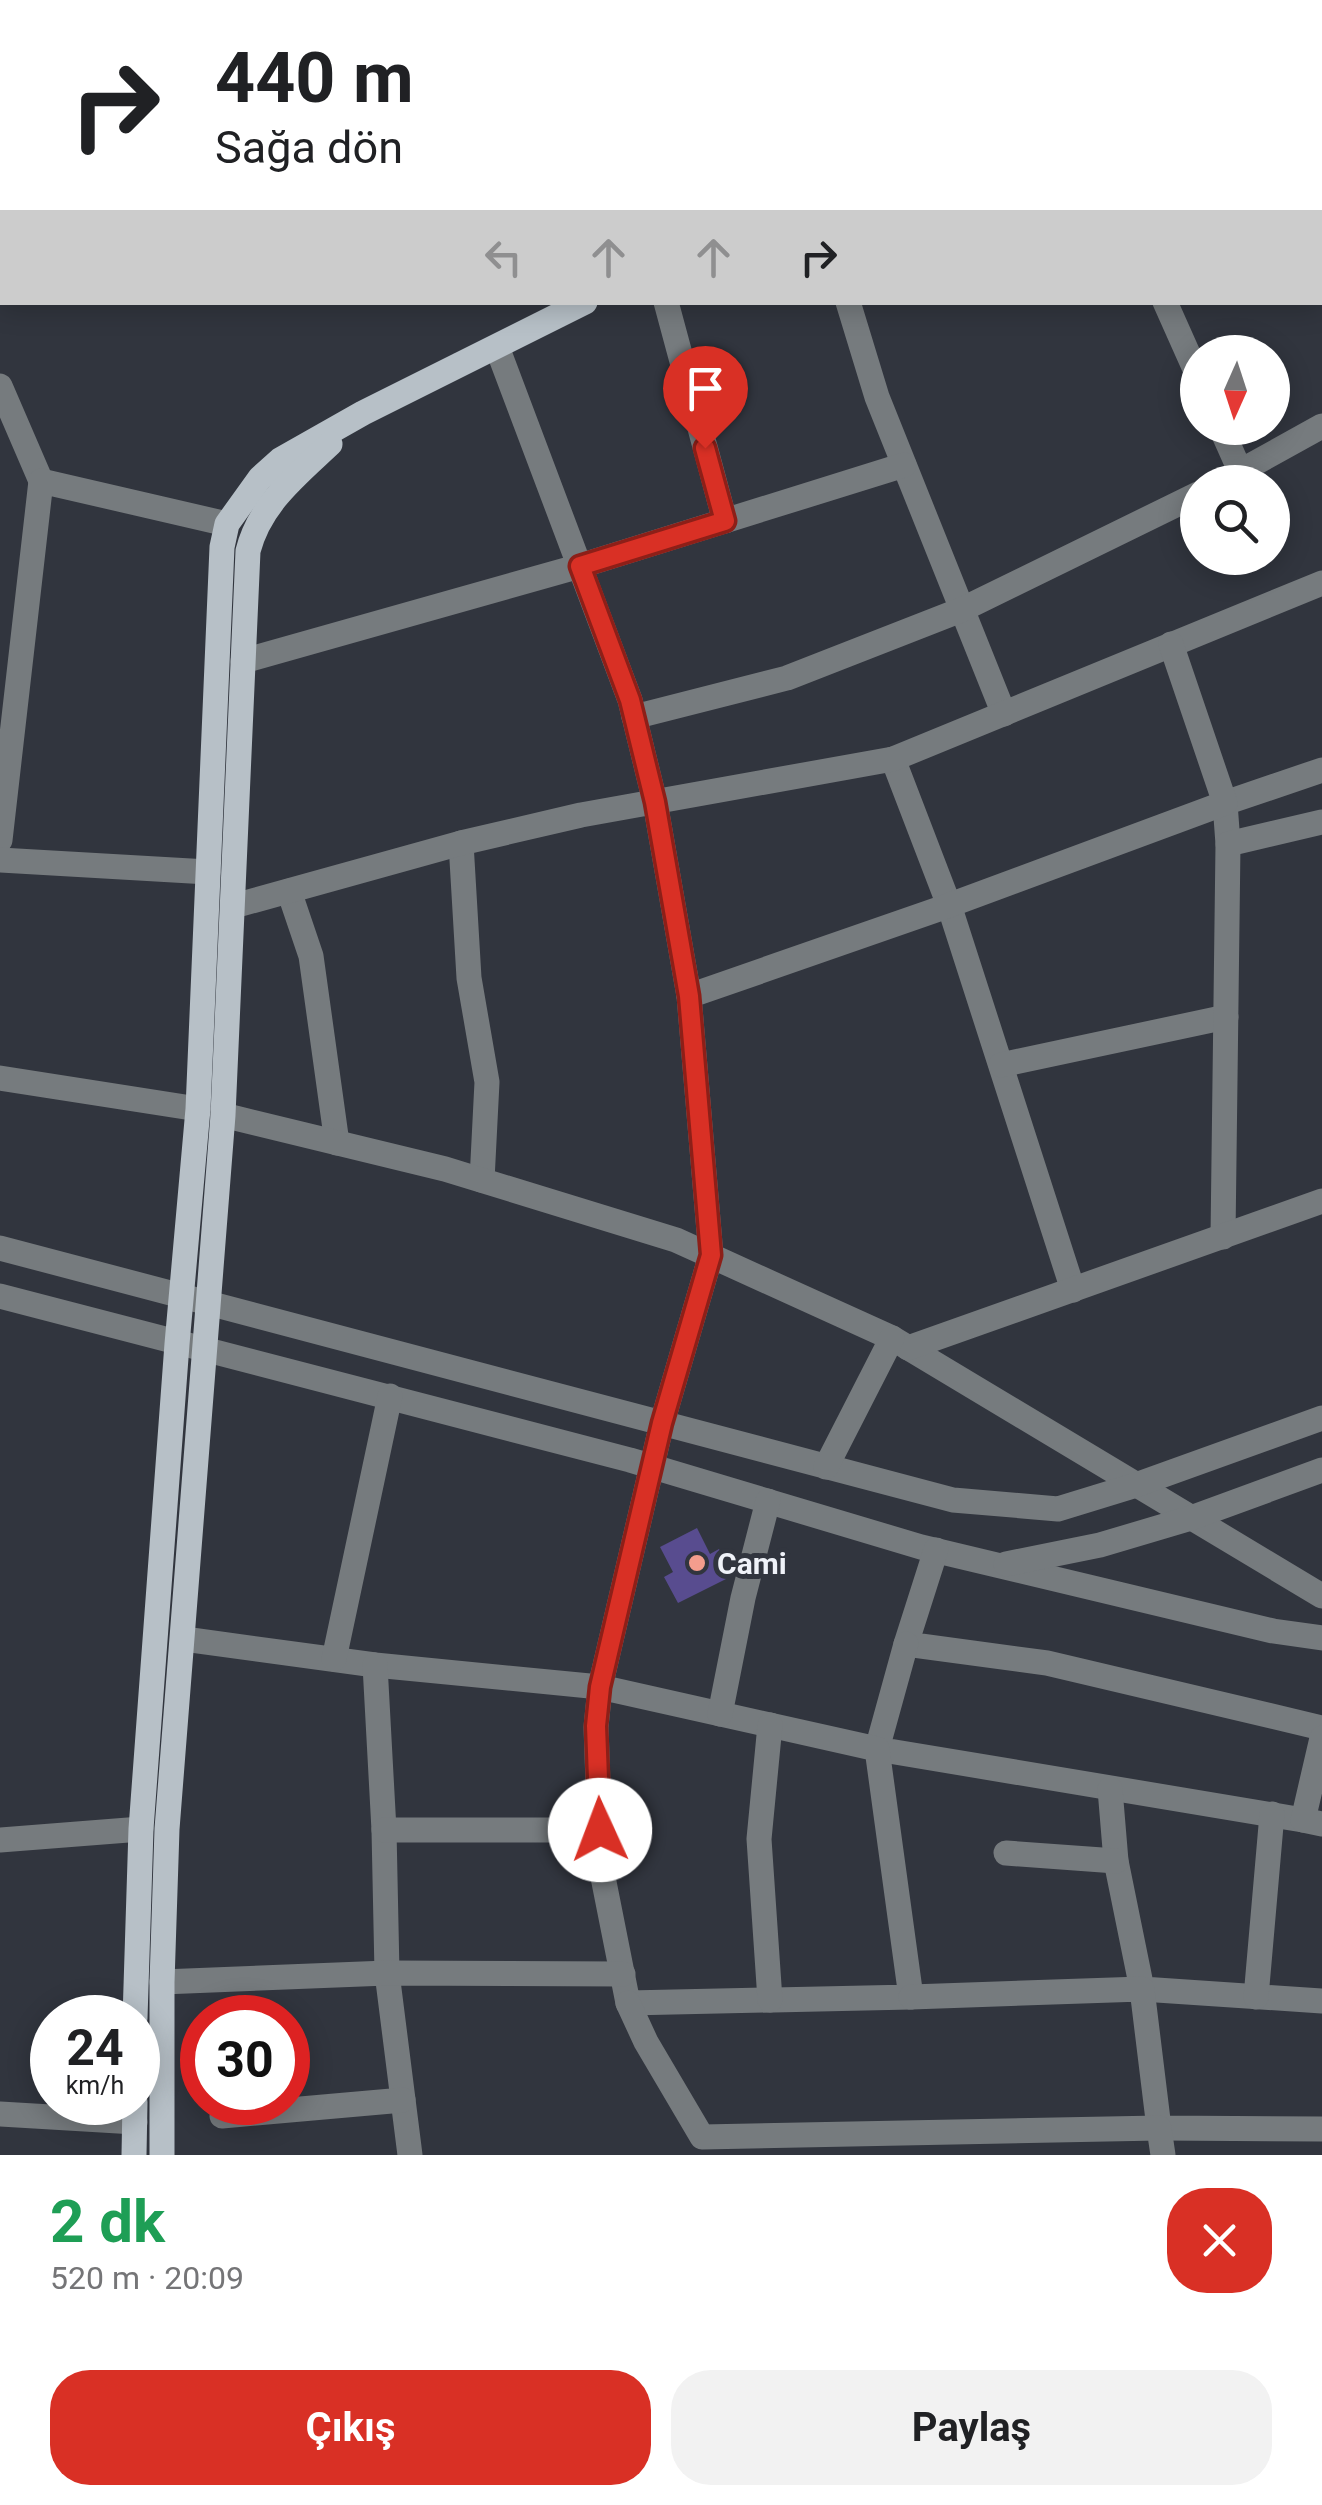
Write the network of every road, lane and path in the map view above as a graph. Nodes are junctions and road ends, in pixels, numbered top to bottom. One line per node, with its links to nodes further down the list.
1 (579, 305): 6 (main road)
2 (667, 305): 14 (street)
3 (849, 305): 10 (street)
4 (1166, 305): 5 (street)
5 (1180, 336)
6 (497, 346): 8 (main road); 16 (street)
7 (0, 386): 12 (street)
8 (364, 413): 15 (main road); 20 (main road)
9 (1322, 426): 11 (street)
10 (904, 465): 14 (street); 18 (street)
11 (1254, 465)
12 (41, 481): 15 (street); 28 (street)
13 (1180, 503): 18 (street)
14 (725, 521): 16 (street)
15 (227, 524): 32 (main road)
16 (580, 566): 20 (street); 22 (street)
17 (1322, 583): 19 (street)
18 (961, 610): 21 (street); 22 (street)
19 (1171, 644): 21 (street); 26 (street)
20 (243, 661): 35 (main road)
21 (1004, 714): 23 (street)
22 (634, 717): 25 (street)
23 (893, 759): 25 (street); 36 (street)
24 (1322, 770): 26 (street)
25 (655, 802): 29 (street); 37 (street)
26 (1225, 804): 30 (street); 36 (street)
27 (1322, 822): 30 (street)
28 (0, 840)
29 (461, 843): 33 (street); 43 (street)
30 (1228, 844): 38 (street)
31 (0, 860): 32 (street)
32 (208, 872): 34 (main road)
33 (289, 890): 35 (street); 42 (street)
34 (207, 904): 35 (main road); 41 (main road)
35 (234, 906): 41 (main road)
36 (949, 906): 37 (street); 39 (street)
37 (689, 996): 47 (street)
38 (1226, 1017): 39 (street); 45 (street)
39 (1001, 1066): 48 (street)
40 (0, 1078): 41 (street)
41 (210, 1112): 42 (street); 49 (main road); 51 (main road)
42 (338, 1143): 43 (street)
43 (482, 1180): 47 (street)
44 (1320, 1207): 45 (street)
45 (1222, 1236): 48 (street)
46 (0, 1248): 49 (street)
47 (711, 1255): 52 (street); 57 (street)
48 (1072, 1290): 52 (street)
49 (182, 1294): 51 (street); 53 (main road)
50 (0, 1296): 53 (street)
51 (210, 1302): 54 (main road); 57 (street)
52 (900, 1343): 58 (street); 61 (street)
53 (177, 1344): 54 (street); 81 (main road)
54 (204, 1350): 55 (street); 68 (main road)
55 (390, 1396): 59 (street); 70 (street)
56 (1322, 1418): 61 (street)
57 (662, 1423): 58 (street); 59 (street)
58 (826, 1466): 61 (street)
59 (654, 1467): 62 (street); 72 (street)
60 (1322, 1470): 63 (street)
61 (1134, 1486): 63 (street)
62 (768, 1501): 64 (street); 73 (street)
63 (1191, 1518): 65 (street); 66 (street)
64 (936, 1550): 65 (street); 69 (street)
65 (1000, 1565): 67 (street)
66 (1322, 1596)
67 (1322, 1638)
68 (184, 1639): 70 (street); 90 (main road)
69 (906, 1644): 75 (street); 77 (street)
70 (334, 1659): 71 (street)
71 (375, 1665): 72 (street); 82 (street)
72 (600, 1687): 73 (street); 83 (street)
73 (720, 1714): 74 (street)
74 (770, 1725): 77 (street); 95 (street)
75 (1322, 1728)
76 (1322, 1738): 80 (street)
77 (877, 1749): 78 (street); 94 (street)
78 (1110, 1789): 79 (street); 86 (street)
79 (1272, 1814): 80 (street); 93 (street)
80 (1313, 1822)
81 (141, 1829): 84 (street); 89 (main road)
82 (384, 1830): 83 (street); 87 (street)
83 (600, 1830): 88 (street)
84 (0, 1840)
85 (1006, 1853): 86 (street)
86 (1116, 1861): 91 (street)
87 (387, 1973): 88 (street); 90 (street); 98 (street)
88 (622, 1974): 97 (street)
89 (135, 1982): 90 (main road); 92 (main road)
90 (162, 1982): 108 (main road)
91 (1142, 1990): 93 (street); 94 (street); 103 (street)
92 (135, 1995)
93 (1256, 1997): 96 (street)
94 (910, 1998): 95 (street)
95 (770, 2000): 97 (street)
96 (1322, 2001)
97 (628, 2003): 106 (street)
98 (404, 2100): 99 (street); 109 (street)
99 (310, 2108)
100 (0, 2114): 101 (street)
101 (30, 2114)
102 (135, 2125): 107 (main road)
103 (1159, 2128): 104 (street); 105 (street); 110 (street)
104 (1322, 2129)
105 (978, 2143): 106 (street)
106 (706, 2146)
107 (134, 2155)
108 (162, 2155)
109 (410, 2155)
110 (1163, 2155)

